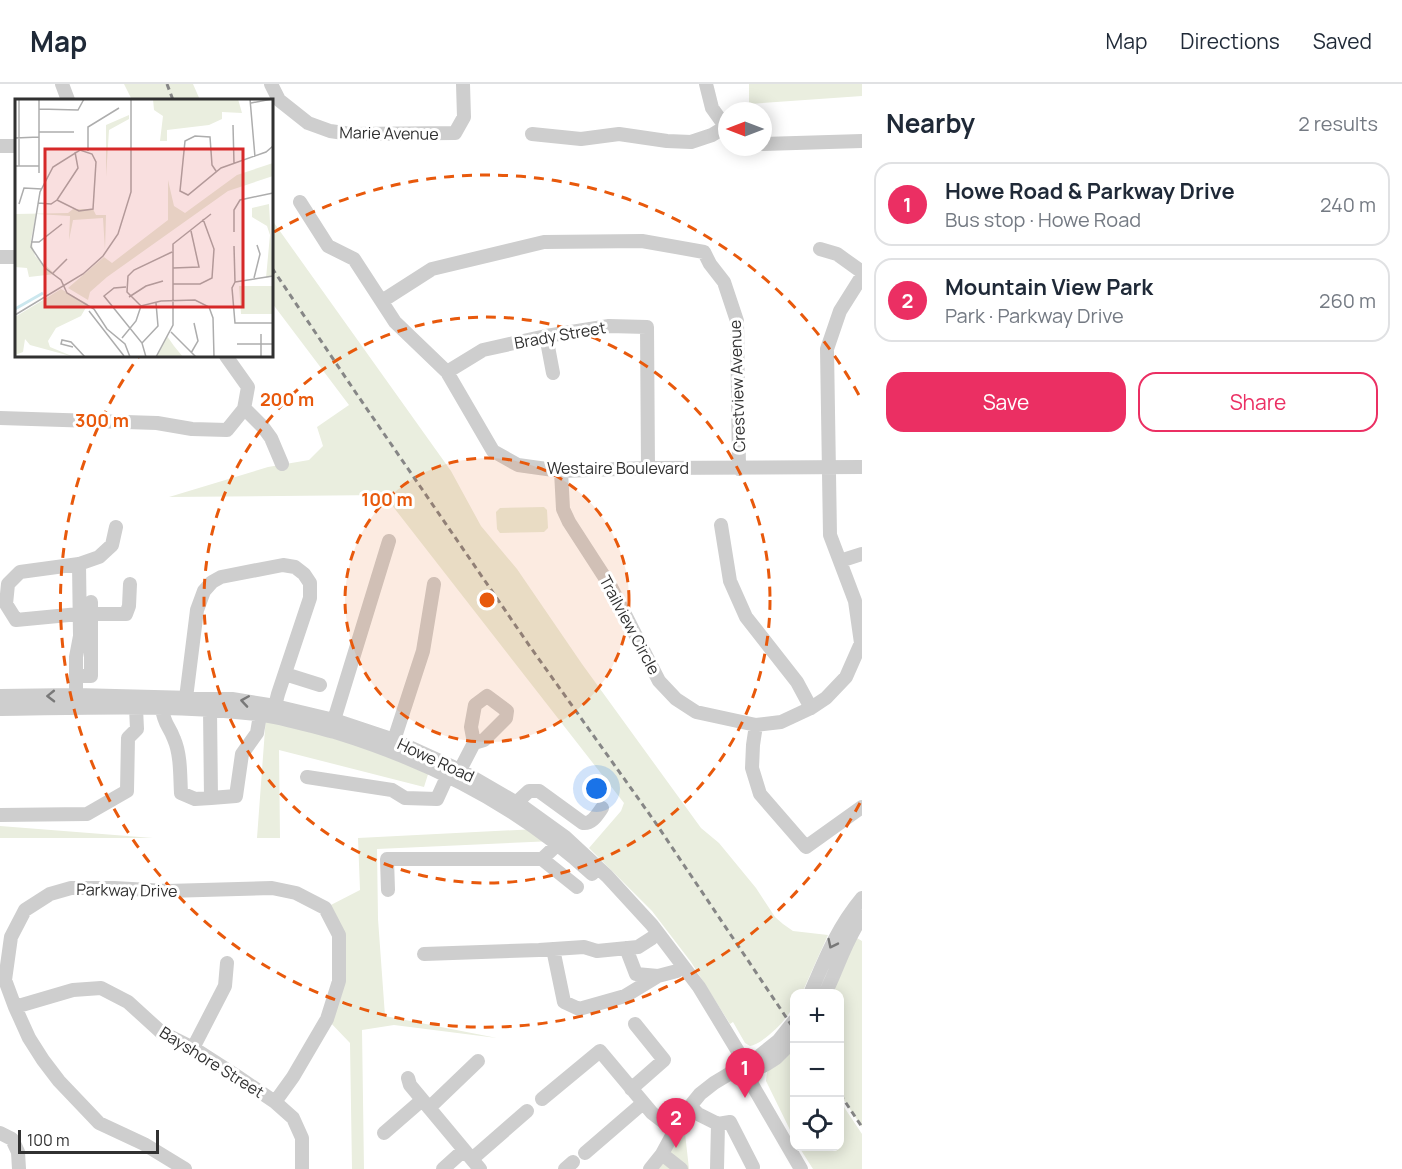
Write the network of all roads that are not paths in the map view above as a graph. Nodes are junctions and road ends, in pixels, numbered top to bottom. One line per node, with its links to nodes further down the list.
1 (62, 84): 5 (street)
2 (271, 84): 3 (street, Marie Avenue)
3 (463, 84)
4 (706, 84): 6 (street)
5 (68, 99)
6 (718, 117)
7 (718, 132): 8 (street)
8 (532, 134)
9 (862, 141): 10 (street)
10 (772, 144)
11 (300, 202): 14 (street, Westaire Boulevard)
12 (820, 249): 13 (street)
13 (862, 274): 22 (street, Trailview Circle)
14 (382, 301): 17 (street, Westaire Boulevard); 25 (street, Crestview Avenue)
15 (546, 336): 17 (street, Brady Street); 18 (street); 24 (street, Brady Street)
16 (227, 357): 19 (street)
17 (447, 372): 26 (street, Westaire Boulevard)
18 (553, 373)
19 (244, 408): 20 (street); 21 (street)
20 (0, 418)
21 (282, 464)
22 (829, 467): 23 (street, Westaire Boulevard); 25 (street, Westaire Boulevard); 31 (street, Trailview Circle)
23 (862, 467)
24 (648, 468): 25 (street, Westaire Boulevard); 26 (street, Westaire Boulevard)
25 (739, 469)
26 (561, 471): 50 (street, Trailview Circle)
27 (721, 525): 45 (street)
28 (116, 527): 32 (street)
29 (389, 542): 49 (street)
30 (862, 554): 31 (street)
31 (840, 561): 36 (street, Trailview Circle)
32 (79, 564): 35 (street); 35 (street)
33 (130, 584): 35 (street)
34 (434, 584): 51 (street)
35 (87, 610): 39 (street)
36 (862, 643): 45 (street, Trailview Circle)
37 (285, 674): 38 (street); 41 (street); 42 (street)
38 (320, 685)
39 (76, 695): 40 (street, Howe Road, one-way to 40); 41 (street, Howe Road)
40 (0, 696)
41 (186, 698): 42 (street, Howe Road, one-way to 41)
42 (275, 706): 49 (street, Howe Road)
43 (136, 708): 44 (street, Howe Road); 46 (street, Howe Road); 60 (street)
44 (162, 708): 47 (street, Howe Road); 56 (street)
45 (811, 708): 50 (street, Trailview Circle)
46 (0, 709)
47 (210, 710): 48 (street, Howe Road); 56 (street)
48 (260, 715): 55 (street, Howe Road); 56 (street)
49 (334, 720): 51 (street, Howe Road)
50 (756, 725): 58 (street)
51 (394, 740): 53 (street, Howe Road)
52 (474, 743): 53 (street)
53 (460, 770): 57 (street, Howe Road)
54 (307, 777): 55 (street)
55 (447, 777): 61 (street, Howe Road)
56 (211, 798)
57 (516, 802): 59 (street); 83 (street, Howe Road)
58 (862, 807)
59 (602, 808)
60 (0, 815)
61 (558, 844): 62 (street); 68 (street, Howe Road)
62 (542, 859): 63 (street); 64 (street)
63 (577, 887)
64 (388, 890)
65 (862, 898): 75 (street, one-way to 75)
66 (862, 917): 76 (street)
67 (6, 936): 77 (street, Parkway Drive); 87 (street, Parkway Drive)
68 (652, 938): 69 (street); 73 (street, Howe Road)
69 (626, 948): 70 (street); 74 (street)
70 (553, 949): 71 (street); 74 (street)
71 (424, 954)
72 (227, 963): 81 (street)
73 (677, 971): 74 (street); 83 (street, Howe Road)
74 (658, 976)
75 (812, 989)
76 (827, 989)
77 (15, 1007): 81 (street, Bayshore Street); 101 (street, Parkway Drive)
78 (635, 1024): 85 (street)
79 (790, 1027): 83 (street)
80 (792, 1043): 83 (street)
81 (193, 1048): 87 (street, Bayshore Street)
82 (478, 1061): 89 (street)
83 (744, 1069): 90 (street); 107 (street, Howe Road)
84 (408, 1078): 89 (street)
85 (631, 1089): 86 (street); 88 (street)
86 (542, 1099)
87 (275, 1102): 102 (street, Bayshore Street)
88 (643, 1103): 93 (street); 96 (street)
89 (425, 1104): 95 (street); 98 (street)
90 (690, 1106): 92 (street); 93 (street)
91 (527, 1111): 98 (street)
92 (718, 1124): 99 (street); 106 (street)
93 (677, 1126): 97 (street)
94 (0, 1133): 100 (street)
95 (384, 1133)
96 (585, 1153)
97 (662, 1154): 104 (street); 105 (street)
98 (472, 1159): 103 (street)
99 (753, 1167)
100 (20, 1169)
101 (185, 1169)
102 (302, 1169)
103 (443, 1169)
104 (650, 1169)
105 (681, 1169)
106 (717, 1169)
107 (801, 1169)

